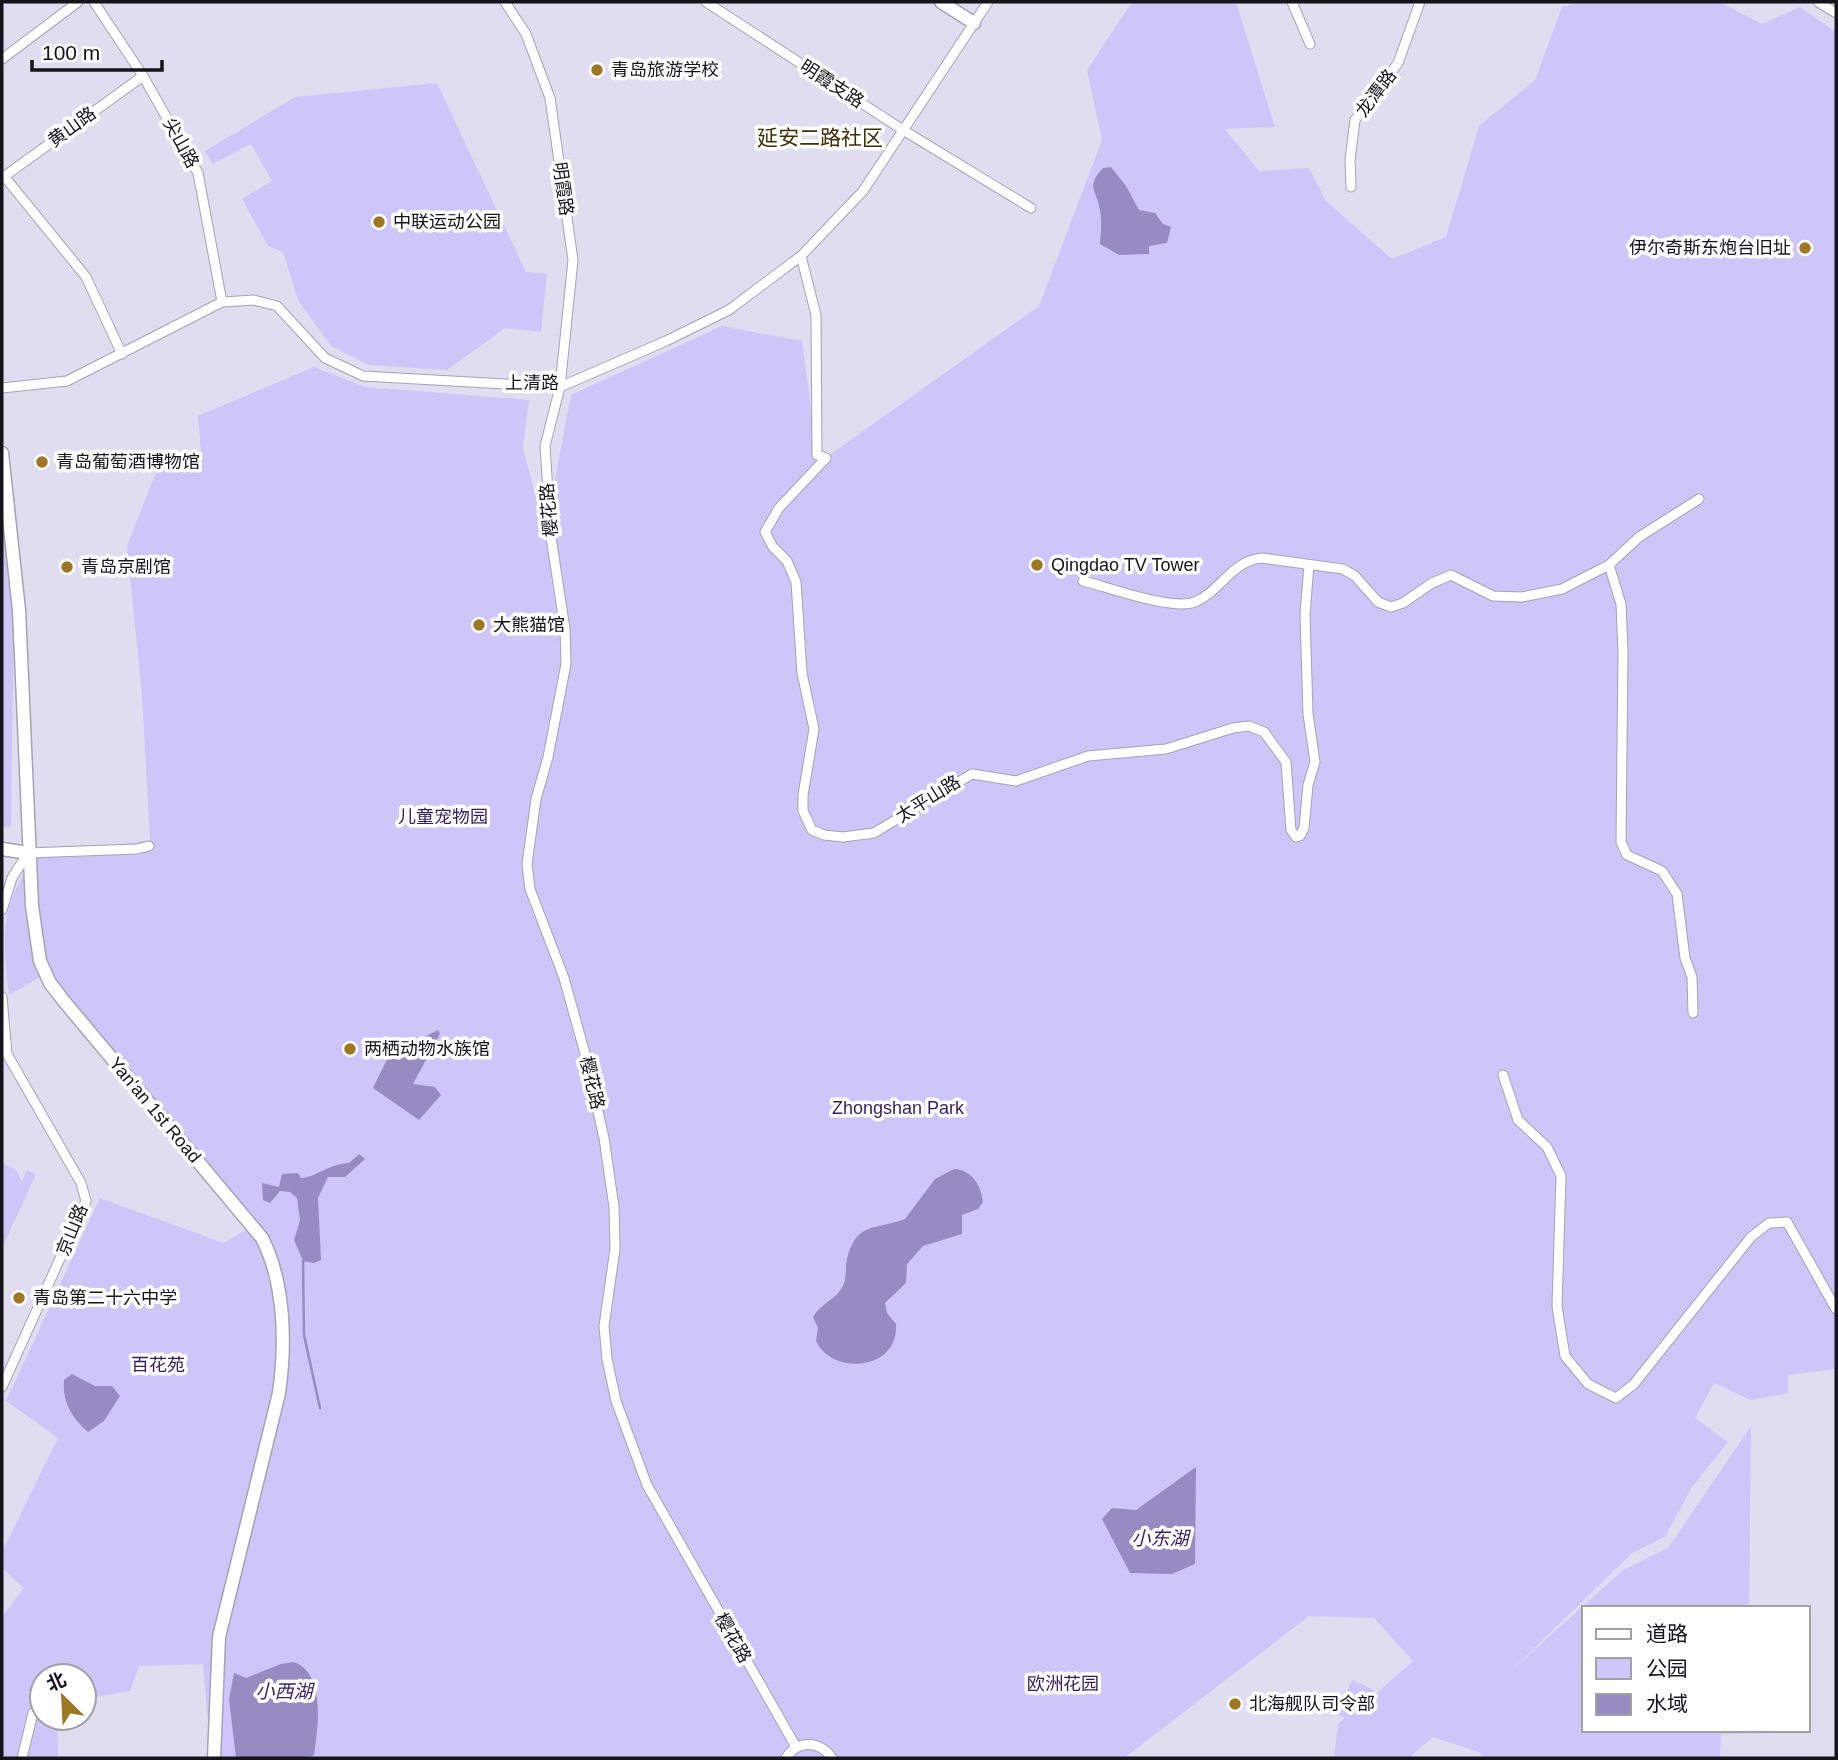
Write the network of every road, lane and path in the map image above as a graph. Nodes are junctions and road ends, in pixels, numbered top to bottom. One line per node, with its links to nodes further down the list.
1 (78, 2): 13 (street)
2 (94, 2): 14 (street, 尖山路)
3 (506, 2): 22 (street, 明霞路)
4 (706, 2): 15 (street, 明霞支路)
5 (941, 2): 11 (main road)
6 (988, 2): 11 (street, 上清路)
7 (1292, 2): 12 (street)
8 (1420, 2): 17 (street, 龙潭路)
9 (1818, 2): 10 (street)
10 (1836, 13)
11 (974, 23): 15 (street, 上清路)
12 (1310, 44)
13 (2, 59)
14 (143, 76): 16 (street, 黄山路); 20 (street, 尖山路)
15 (903, 130): 18 (street, 明霞支路); 19 (street, 上清路)
16 (3, 177): 21 (street)
17 (1351, 187)
18 (1031, 208)
19 (801, 256): 22 (street, 上清路); 26 (street, 太平山路)
20 (222, 302): 21 (street, 上清路); 22 (street, 上清路)
21 (122, 354): 23 (street, 上清路)
22 (560, 387): 39 (street, 樱花路)
23 (2, 388)
24 (2, 453): 31 (main road, Yan'an 1st Road)
25 (1699, 499): 27 (street)
26 (1308, 565): 27 (street); 28 (street)
27 (1609, 565): 34 (street)
28 (1083, 581)
29 (149, 846): 31 (street)
30 (2, 849): 31 (main road)
31 (29, 853): 32 (street); 41 (main road, Yan'an 1st Road)
32 (2, 910)
33 (2, 998): 37 (street, 京山路)
34 (1693, 1013)
35 (1503, 1075): 36 (street)
36 (1836, 1309)
37 (2, 1387)
38 (28, 1732): 40 (street)
39 (796, 1747): 42 (street); 43 (street)
40 (22, 1758)
41 (214, 1758)
42 (786, 1758)
43 (832, 1758)

